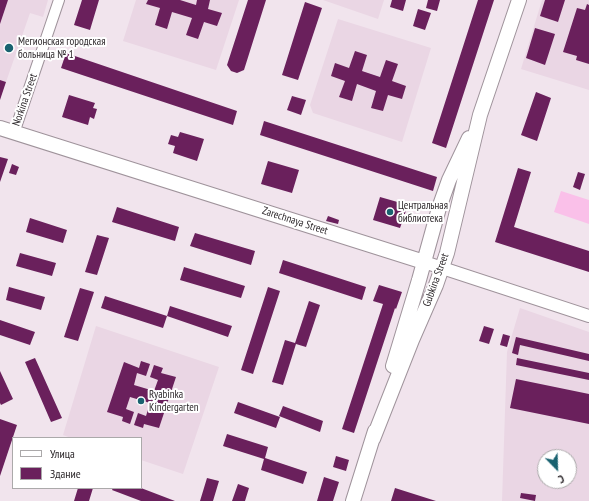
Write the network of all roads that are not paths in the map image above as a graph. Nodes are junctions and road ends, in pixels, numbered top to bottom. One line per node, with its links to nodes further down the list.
1 (59, 0): 5 (street, Norkina Street)
2 (519, 0): 3 (main road, Gubkina Street)
3 (480, 115): 6 (main road, Gubkina Street); 7 (main road, Gubkina Street)
4 (0, 128): 5 (main road, Zarechnaya Street)
5 (14, 133): 6 (main road, Zarechnaya Street)
6 (424, 262): 7 (street, Zarechnaya Street); 9 (main road, Gubkina Street)
7 (442, 268): 8 (street, Zarechnaya Street); 9 (main road, Gubkina Street)
8 (589, 316)
9 (373, 439): 10 (main road, Gubkina Street)
10 (353, 501)

